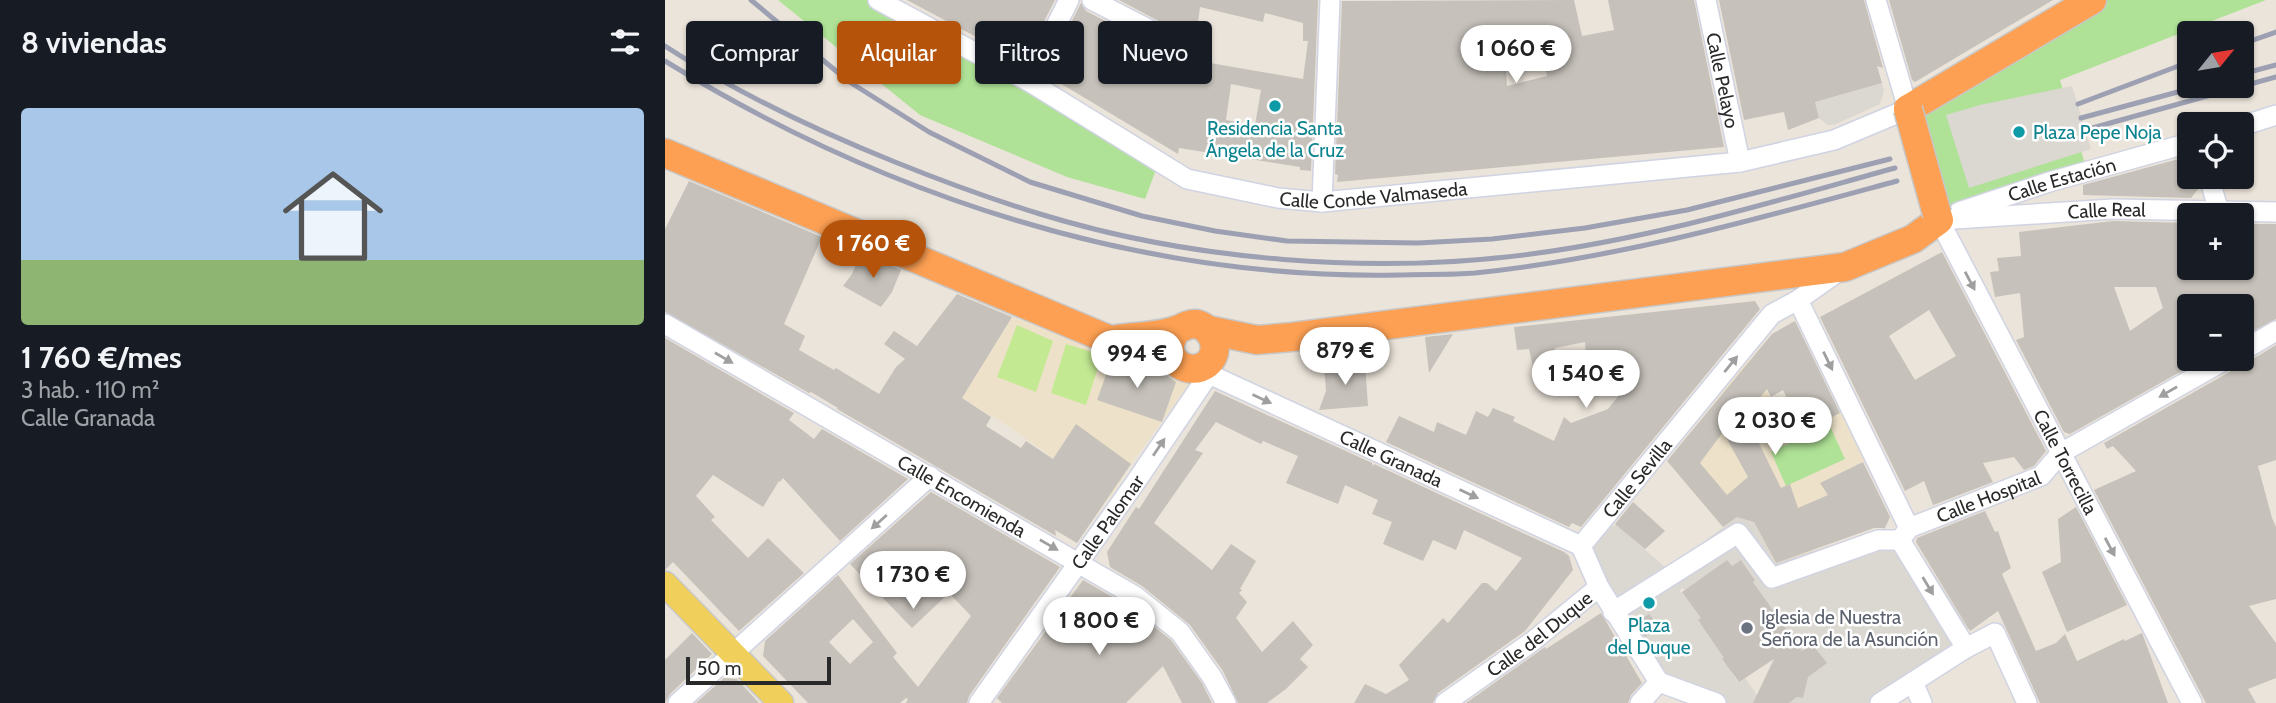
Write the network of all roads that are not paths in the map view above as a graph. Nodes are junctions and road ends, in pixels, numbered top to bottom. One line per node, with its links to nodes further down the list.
1 (878, 0): 10 (street, Calle Conde Valmaseda)
2 (1069, 0): 8 (street)
3 (1092, 0): 9 (street)
4 (1330, 0): 19 (street)
5 (1706, 0): 17 (street, Calle Pelayo)
6 (1876, 0): 12 (street)
7 (2092, 0): 12 (highway)
8 (1058, 21)
9 (1133, 21)
10 (975, 52)
11 (1033, 84): 19 (street, Calle Conde Valmaseda)
12 (1908, 108): 17 (street, Calle Conde Valmaseda); 24 (highway, bridge)
13 (2276, 115): 14 (street)
14 (2254, 122)
15 (2177, 145): 18 (street, Calle Estación)
16 (665, 153): 32 (highway)
17 (1740, 162): 19 (street, Calle Conde Valmaseda)
18 (2049, 182): 23 (street); 24 (street, Calle Estación)
19 (1322, 202)
20 (2177, 211): 23 (street, Calle Real)
21 (2254, 212): 22 (street, Calle Real)
22 (2276, 212)
23 (2056, 213): 24 (street, Calle Real)
24 (1938, 217): 25 (highway); 37 (street, Calle Torrecilla, one-way to 37)
25 (1845, 267): 26 (highway); 27 (street)
26 (1759, 278): 28 (street); 34 (highway)
27 (1798, 300): 28 (street, Calle Sevilla); 39 (street, one-way to 39)
28 (1772, 314): 40 (street, Calle Sevilla, one-way to 28)
29 (665, 324): 38 (street, Calle Encomienda, one-way to 38)
30 (1176, 331): 32 (highway); 34 (highway); 35 (highway)
31 (2276, 331): 33 (street)
32 (1110, 340): 35 (highway)
33 (2254, 344)
34 (1208, 357): 35 (highway); 40 (street, Calle Granada, one-way to 40); 41 (street, Calle Palomar, one-way to 34)
35 (1174, 360)
36 (2206, 371): 37 (street, Calle Hospital, one-way to 37)
37 (2061, 453): 39 (street, Calle Hospital); 59 (street, Calle Torrecilla, one-way to 59)
38 (930, 477): 41 (street, Calle Encomienda, one-way to 41); 46 (street, one-way to 46)
39 (1905, 534): 44 (street); 45 (street, one-way to 45)
40 (1581, 546): 43 (street)
41 (1079, 562): 51 (street, Calle Palomar); 52 (street, Calle Encomienda)
42 (665, 584): 46 (main road)
43 (1599, 587): 44 (street); 53 (street, Calle del Duque)
44 (1613, 612): 47 (street)
45 (1966, 648): 48 (street); 58 (street)
46 (733, 654): 49 (street); 50 (main road)
47 (1659, 682): 54 (street); 55 (street)
48 (1913, 682): 56 (street); 57 (street)
49 (678, 703)
50 (781, 703)
51 (979, 703)
52 (1226, 703)
53 (1445, 703)
54 (1640, 703)
55 (1716, 703)
56 (1880, 703)
57 (1922, 703)
58 (2027, 703)
59 (2192, 703)

